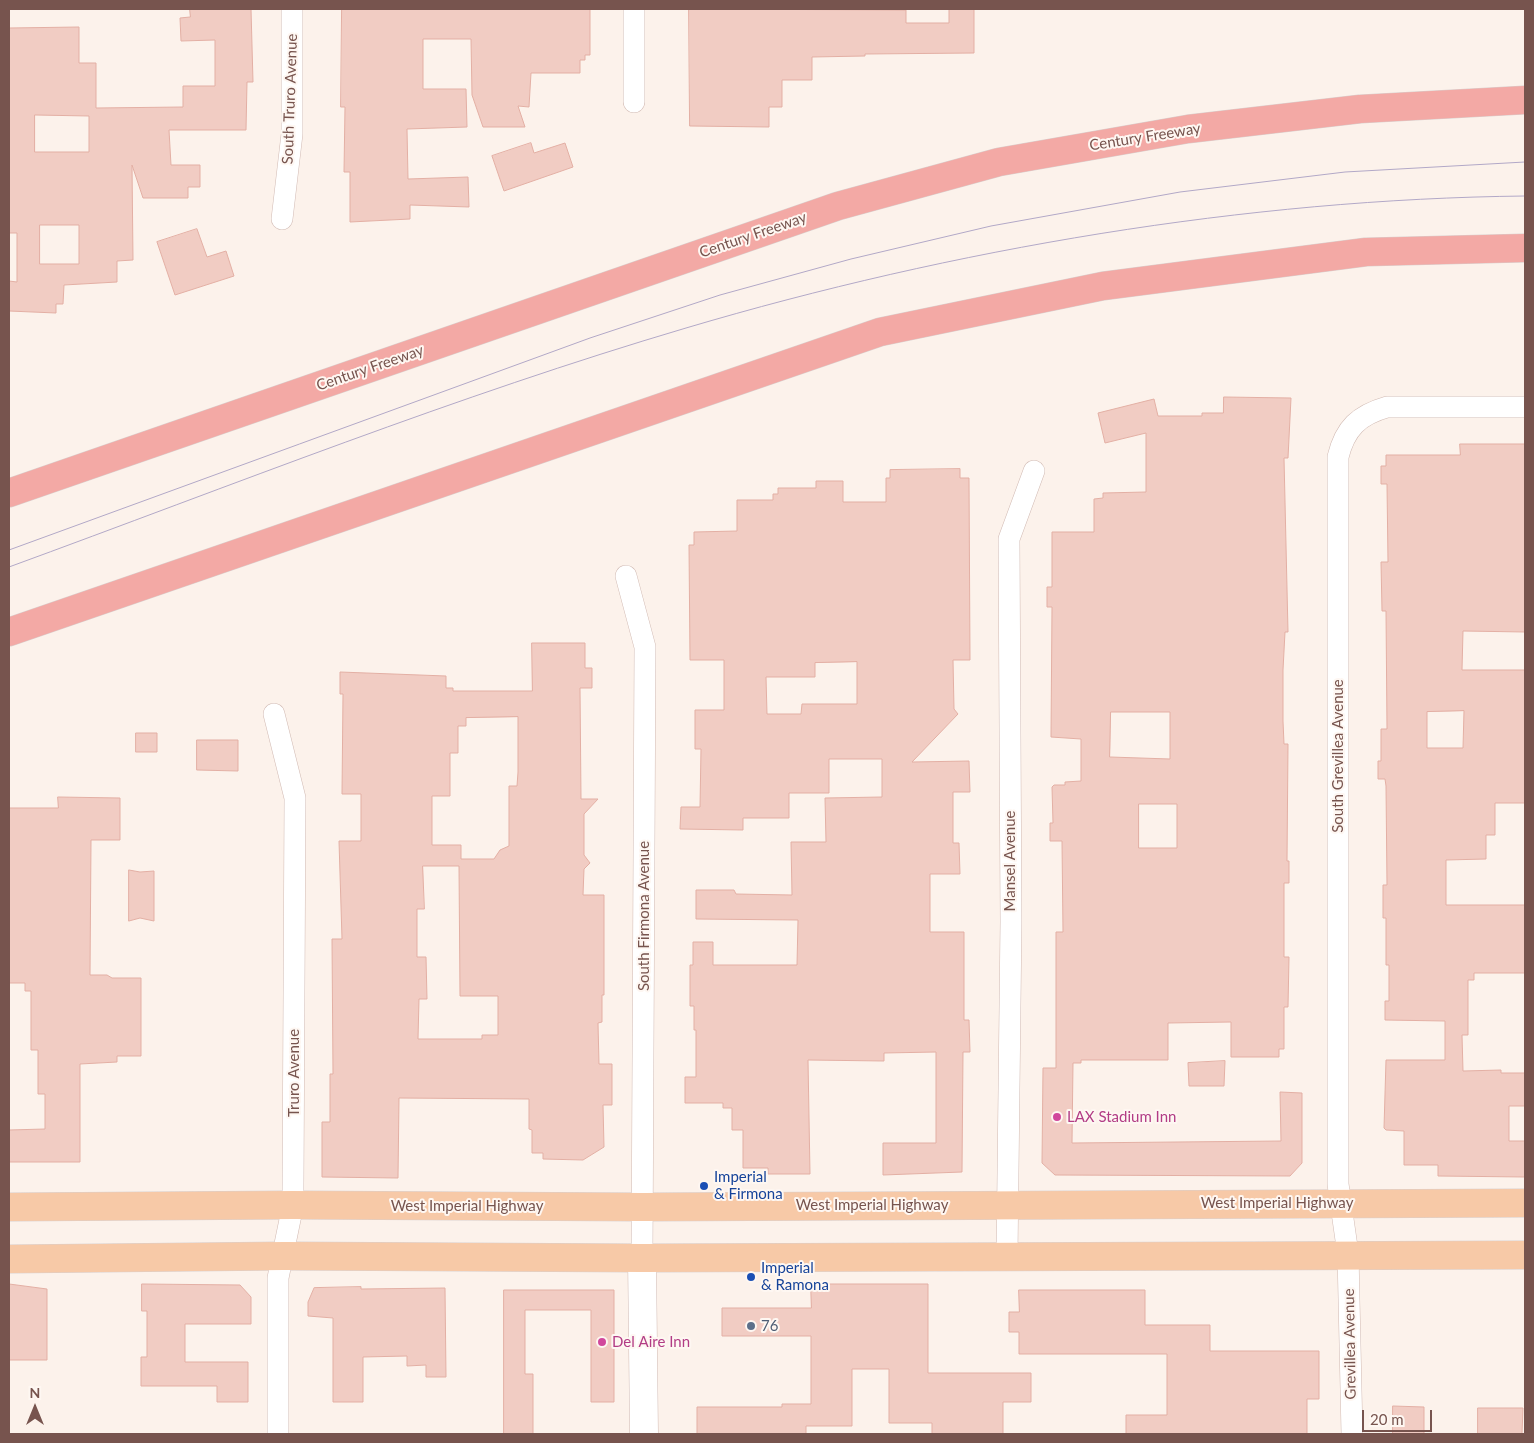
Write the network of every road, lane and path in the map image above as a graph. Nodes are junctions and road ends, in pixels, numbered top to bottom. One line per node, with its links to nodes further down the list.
1 (292, 9): 5 (street, South Truro Avenue)
2 (634, 9): 4 (street)
3 (1525, 100): 9 (highway, Century Freeway)
4 (634, 102)
5 (282, 219)
6 (1525, 248): 11 (highway)
7 (1518, 407): 13 (street, South Grevillea Avenue)
8 (1034, 471): 15 (street, Mansel Avenue)
9 (9, 493)
10 (626, 576): 17 (street, South Firmona Avenue)
11 (9, 632)
12 (274, 714): 16 (street, Truro Avenue)
13 (1341, 1203): 14 (main road, West Imperial Highway); 15 (main road, West Imperial Highway); 19 (street, South Grevillea Avenue)
14 (1525, 1203)
15 (1009, 1204): 17 (main road, West Imperial Highway); 22 (street, Mansel Avenue)
16 (293, 1205): 17 (main road, West Imperial Highway); 18 (main road, West Imperial Highway); 21 (street, Truro Avenue)
17 (642, 1207): 23 (street, South Firmona Avenue)
18 (9, 1208)
19 (1348, 1254): 20 (main road); 22 (main road); 27 (street, Grevillea Avenue)
20 (1525, 1254)
21 (284, 1256): 23 (main road); 24 (main road); 25 (street, Truro Avenue)
22 (1007, 1256): 23 (main road)
23 (642, 1258): 26 (street)
24 (9, 1259)
25 (278, 1434)
26 (644, 1434)
27 (1352, 1434)

